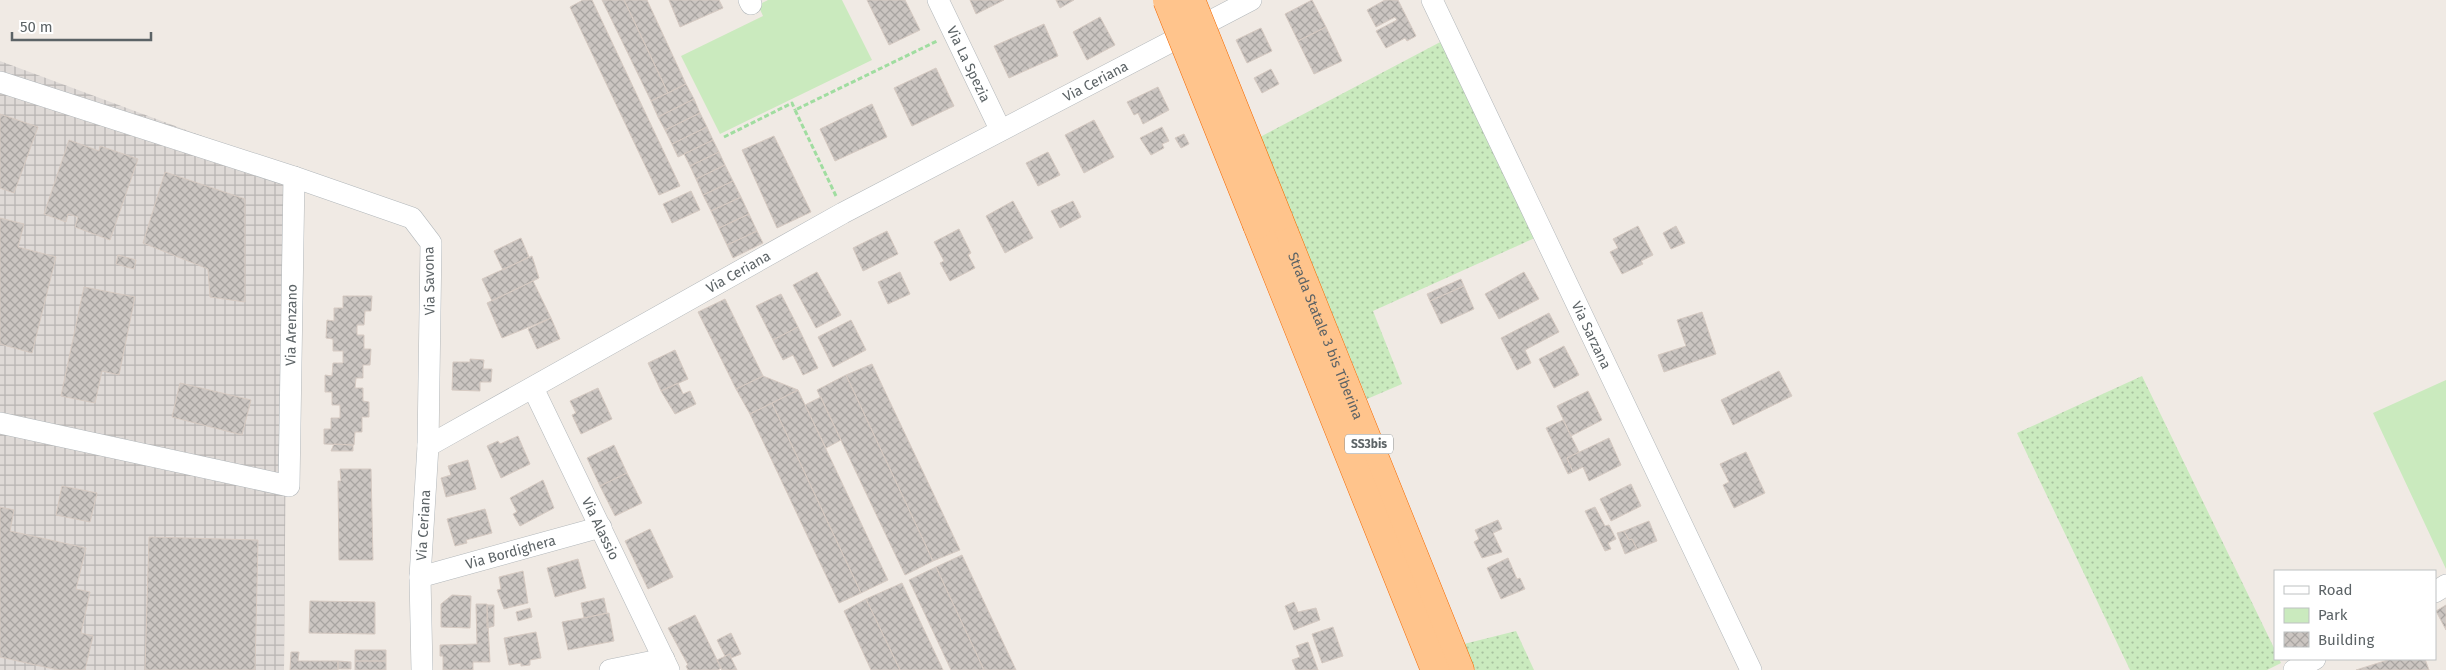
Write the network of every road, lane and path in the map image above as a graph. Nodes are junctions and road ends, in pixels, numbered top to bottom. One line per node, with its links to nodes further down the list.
1 (938, 0): 6 (street, Via La Spezia)
2 (1167, 0): 13 (highway, Strada Statale 3 bis Tiberina / SS3bis, bridge)
3 (1191, 0): 13 (highway, Strada Statale 3 bis Tiberina / SS3bis, bridge)
4 (1251, 0): 9 (street, Via Ceriana)
5 (1432, 0): 25 (street, Via Sarzana)
6 (954, 32): 8 (path); 9 (street, Via La Spezia)
7 (0, 82): 11 (street)
8 (795, 110): 10 (path); 12 (path)
9 (1000, 129): 12 (street, Via Ceriana)
10 (724, 137)
11 (294, 177): 15 (street, Via Arenzano); 16 (street, Via Savona)
12 (844, 213): 14 (street, Via Ceriana)
13 (1267, 221): 23 (highway, Strada Statale 3 bis Tiberina / SS3bis); 24 (highway, Strada Statale 3 bis Tiberina / SS3bis)
14 (533, 388): 16 (street, Via Ceriana); 17 (street, Via Alassio)
15 (0, 423)
16 (428, 446): 18 (street, Via Ceriana)
17 (601, 527): 18 (street, Via Bordighera); 20 (street, Via Alassio)
18 (420, 577): 21 (street, Via Ceriana)
19 (2313, 660): 26 (street)
20 (666, 665): 22 (street)
21 (422, 670)
22 (610, 670)
23 (1435, 670)
24 (1460, 670)
25 (1750, 670)
26 (2294, 670)

